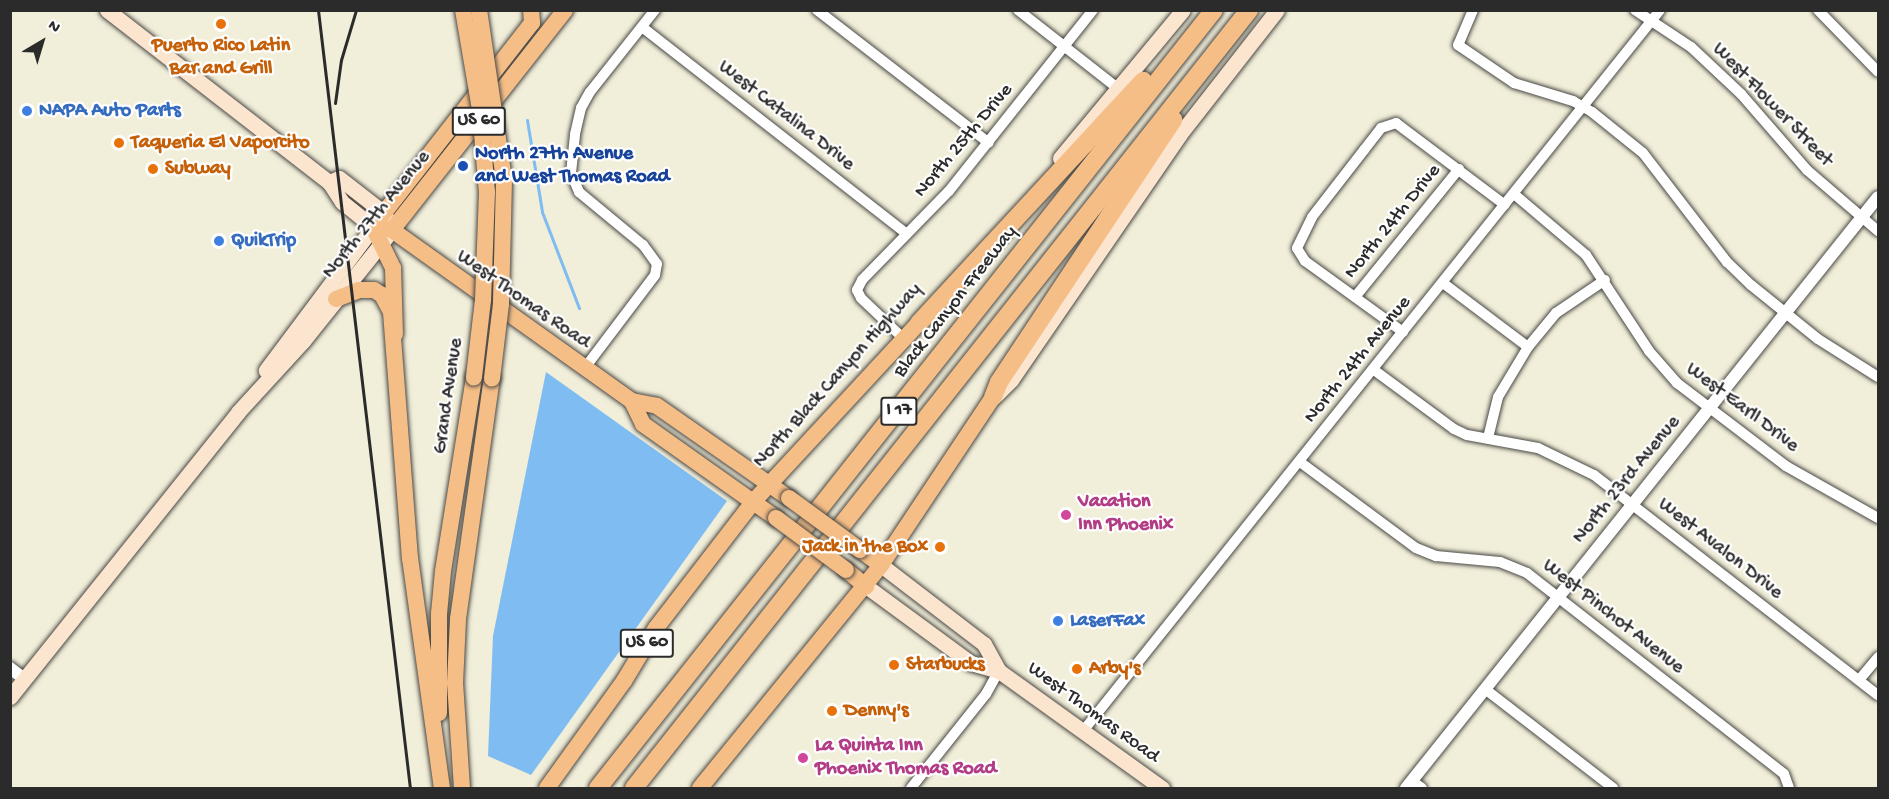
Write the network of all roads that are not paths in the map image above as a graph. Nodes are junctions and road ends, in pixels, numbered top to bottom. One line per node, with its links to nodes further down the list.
1 (107, 10): 32 (main road, West Thomas Road)
2 (463, 10): 78 (main road, Grand Avenue, bridge)
3 (479, 10): 30 (main road, Grand Avenue, bridge)
4 (488, 10): 30 (main road, bridge)
5 (556, 10): 23 (main road)
6 (565, 10): 23 (main road, North 27th Avenue / US 60)
7 (655, 10): 21 (street)
8 (817, 10): 29 (street)
9 (1018, 10): 24 (street)
10 (1093, 10): 24 (street, North 25th Drive)
11 (1183, 10): 27 (main road, North Black Canyon Highway)
12 (1214, 10): 22 (highway, Black Canyon Freeway / I 17)
13 (1235, 10): 82 (highway)
14 (1249, 10): 25 (highway, I 17)
15 (1276, 10): 55 (main road)
16 (1473, 10): 28 (street)
17 (1635, 10): 20 (street, West Flower Street)
18 (1818, 10): 26 (street)
19 (535, 15): 36 (main road, North 27th Avenue / US 60)
20 (1656, 15): 28 (street, North 24th Avenue); 37 (street, West Flower Street)
21 (642, 27): 40 (street, West Catalina Drive); 52 (street)
22 (1197, 31): 47 (highway); 81 (highway, Black Canyon Freeway / I 17)
23 (540, 44): 41 (main road, North 27th Avenue / US 60)
24 (1064, 46): 27 (street); 29 (street, North 25th Drive)
25 (1203, 69): 55 (highway); 83 (highway, I 17)
26 (1878, 72)
27 (1120, 90): 47 (main road, North Black Canyon Highway)
28 (1584, 106): 33 (street, North 24th Avenue); 46 (street)
29 (989, 143): 40 (street, North 25th Drive)
30 (503, 165): 79 (main road, Grand Avenue, bridge)
31 (1459, 170): 35 (street); 44 (street, North 24th Drive); 44 (street)
32 (329, 182): 36 (main road, West Thomas Road); 38 (main road, West Thomas Road)
33 (1514, 194): 35 (street, North 24th Avenue); 42 (street, West Earll Drive)
34 (1878, 197): 37 (street, North 23rd Avenue)
35 (1505, 205): 43 (street, North 24th Avenue)
36 (384, 213): 38 (main road, North 27th Avenue / US 60); 41 (main road, West Thomas Road)
37 (1862, 218): 39 (street, West Flower Street); 46 (street, North 23rd Avenue)
38 (373, 227): 41 (main road, West Thomas Road); 58 (main road, North 27th Avenue)
39 (1878, 231)
40 (907, 234): 50 (street, North 25th Drive)
41 (387, 236): 45 (main road, North 27th Avenue); 49 (main road); 52 (main road, West Thomas Road)
42 (1605, 280): 51 (street); 57 (street, West Earll Drive)
43 (1443, 283): 48 (street, North 24th Avenue); 51 (street)
44 (1356, 297): 48 (street)
45 (336, 299): 49 (main road); 58 (main road, North 27th Avenue)
46 (1786, 313): 54 (street); 57 (street, North 23rd Avenue)
47 (919, 323): 50 (main road, North Black Canyon Highway)
48 (1403, 332): 53 (street, North 24th Avenue)
49 (395, 334): 78 (main road)
50 (904, 339): 61 (main road, North Black Canyon Highway)
51 (1528, 347): 59 (street)
52 (584, 369): 56 (main road, West Thomas Road)
53 (1374, 370): 59 (street, West Avalon Drive); 60 (street, North 24th Avenue)
54 (1878, 376)
55 (993, 398): 65 (main road)
56 (632, 401): 61 (main road, West Thomas Road); 62 (main road, West Thomas Road)
57 (1708, 409): 63 (street, North 23rd Avenue); 64 (street, West Earll Drive)
58 (238, 412): 71 (main road, North 27th Avenue)
59 (1488, 438): 63 (street, West Avalon Drive)
60 (1300, 462): 67 (street, West Pinchot Avenue); 76 (street, North 24th Avenue)
61 (769, 483): 62 (main road, North Black Canyon Highway); 65 (main road, West Thomas Road, bridge)
62 (753, 502): 66 (main road, West Thomas Road, bridge); 80 (main road, North Black Canyon Highway / US 60)
63 (1633, 504): 67 (street, North 23rd Avenue); 72 (street, West Avalon Drive)
64 (1878, 518)
65 (881, 566): 66 (main road); 70 (main road, West Thomas Road)
66 (866, 586): 70 (main road, West Thomas Road); 84 (main road)
67 (1559, 596): 73 (street, North 23rd Avenue); 88 (street, West Pinchot Avenue)
68 (1878, 657): 72 (street)
69 (10, 668): 71 (street)
70 (999, 671): 76 (main road, West Thomas Road); 85 (street)
71 (24, 679): 75 (main road, North 27th Avenue)
72 (1859, 680): 74 (street, West Avalon Drive)
73 (1485, 689): 77 (street, North 23rd Avenue); 87 (street)
74 (1878, 695)
75 (10, 697)
76 (1083, 731): 86 (main road, West Thomas Road)
77 (1414, 786)
78 (443, 789)
79 (462, 789)
80 (548, 789)
81 (598, 789)
82 (621, 789)
83 (634, 789)
84 (700, 789)
85 (910, 789)
86 (1161, 789)
87 (1613, 789)
88 (1789, 789)

